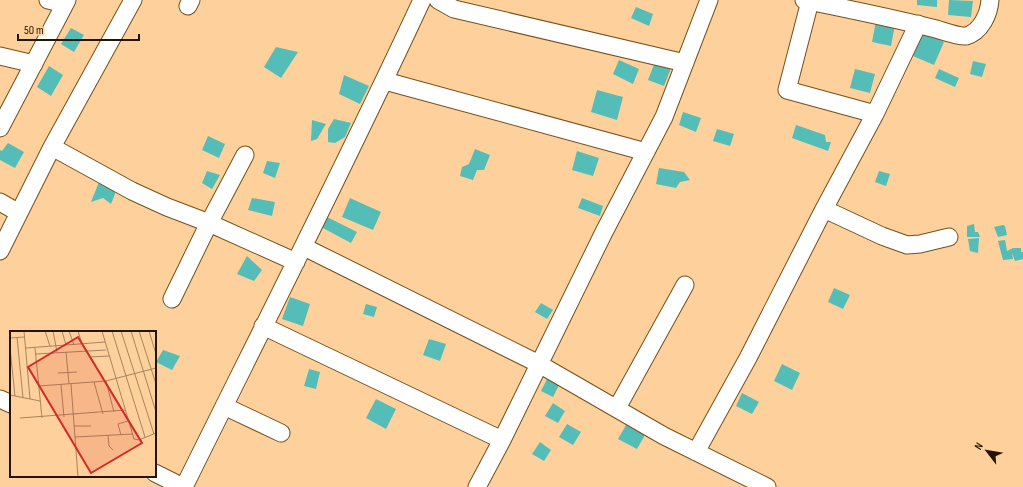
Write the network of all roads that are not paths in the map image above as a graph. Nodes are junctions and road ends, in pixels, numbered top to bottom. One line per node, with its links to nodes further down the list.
1 (48, 0): 8 (street)
2 (133, 0): 16 (street)
3 (422, 0): 13 (street)
4 (438, 0): 11 (street)
5 (709, 0): 11 (street)
6 (990, 0): 9 (street)
7 (807, 1): 9 (street); 14 (street)
8 (66, 2): 12 (street)
9 (918, 24): 14 (street)
10 (0, 56): 12 (street)
11 (684, 63): 17 (street)
12 (34, 64): 15 (street)
13 (385, 81): 17 (street); 25 (street)
14 (875, 114): 20 (street)
15 (1, 123)
16 (52, 147): 21 (street); 22 (street)
17 (646, 152): 29 (street)
18 (245, 155): 22 (street)
19 (0, 202): 21 (street)
20 (824, 209): 23 (street); 36 (street)
21 (19, 214): 24 (street)
22 (209, 223): 25 (street); 27 (street)
23 (949, 237)
24 (0, 251)
25 (300, 255): 28 (street); 29 (street)
26 (686, 285): 33 (street)
27 (172, 299)
28 (263, 326): 32 (street); 35 (street)
29 (539, 364): 33 (street); 35 (street)
30 (0, 399): 31 (street)
31 (10, 404)
32 (224, 406): 34 (street); 38 (street)
33 (617, 408): 36 (street)
34 (281, 433)
35 (502, 440): 39 (street)
36 (696, 452): 40 (street)
37 (156, 473): 38 (street)
38 (184, 487)
39 (477, 487)
40 (767, 487)

